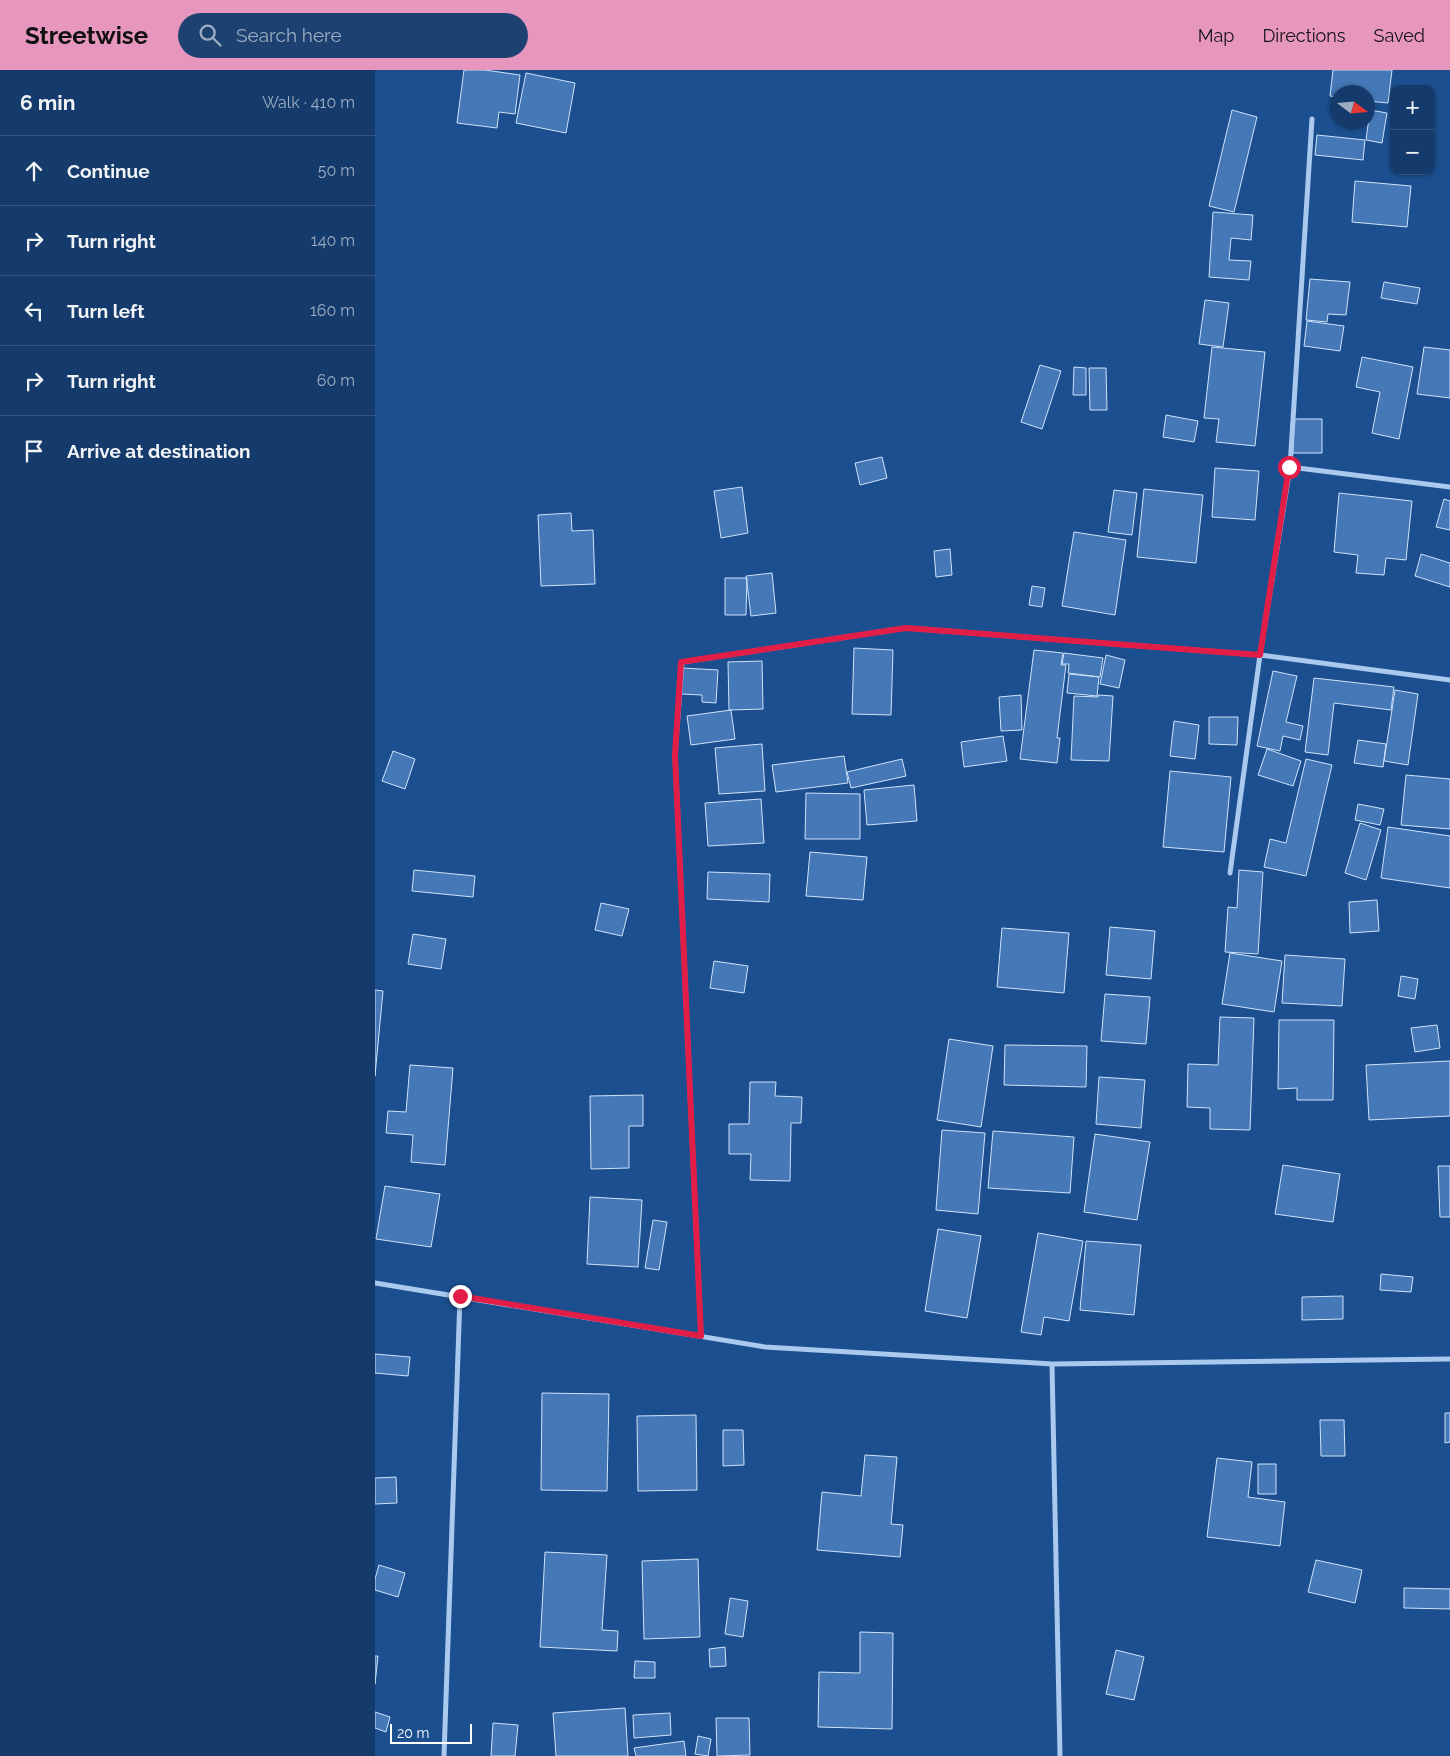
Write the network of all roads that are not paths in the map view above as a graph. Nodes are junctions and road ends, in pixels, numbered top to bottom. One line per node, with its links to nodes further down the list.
1 (1312, 119): 2 (street)
2 (1289, 467): 3 (street); 4 (street)
3 (1450, 487)
4 (1260, 655): 5 (street); 6 (street); 9 (street)
5 (1450, 680)
6 (1230, 873)
7 (375, 1283): 8 (street)
8 (460, 1296): 9 (street); 12 (street)
9 (701, 1336): 11 (street)
10 (1450, 1359): 11 (street)
11 (1052, 1364): 13 (street)
12 (444, 1756)
13 (1060, 1756)

